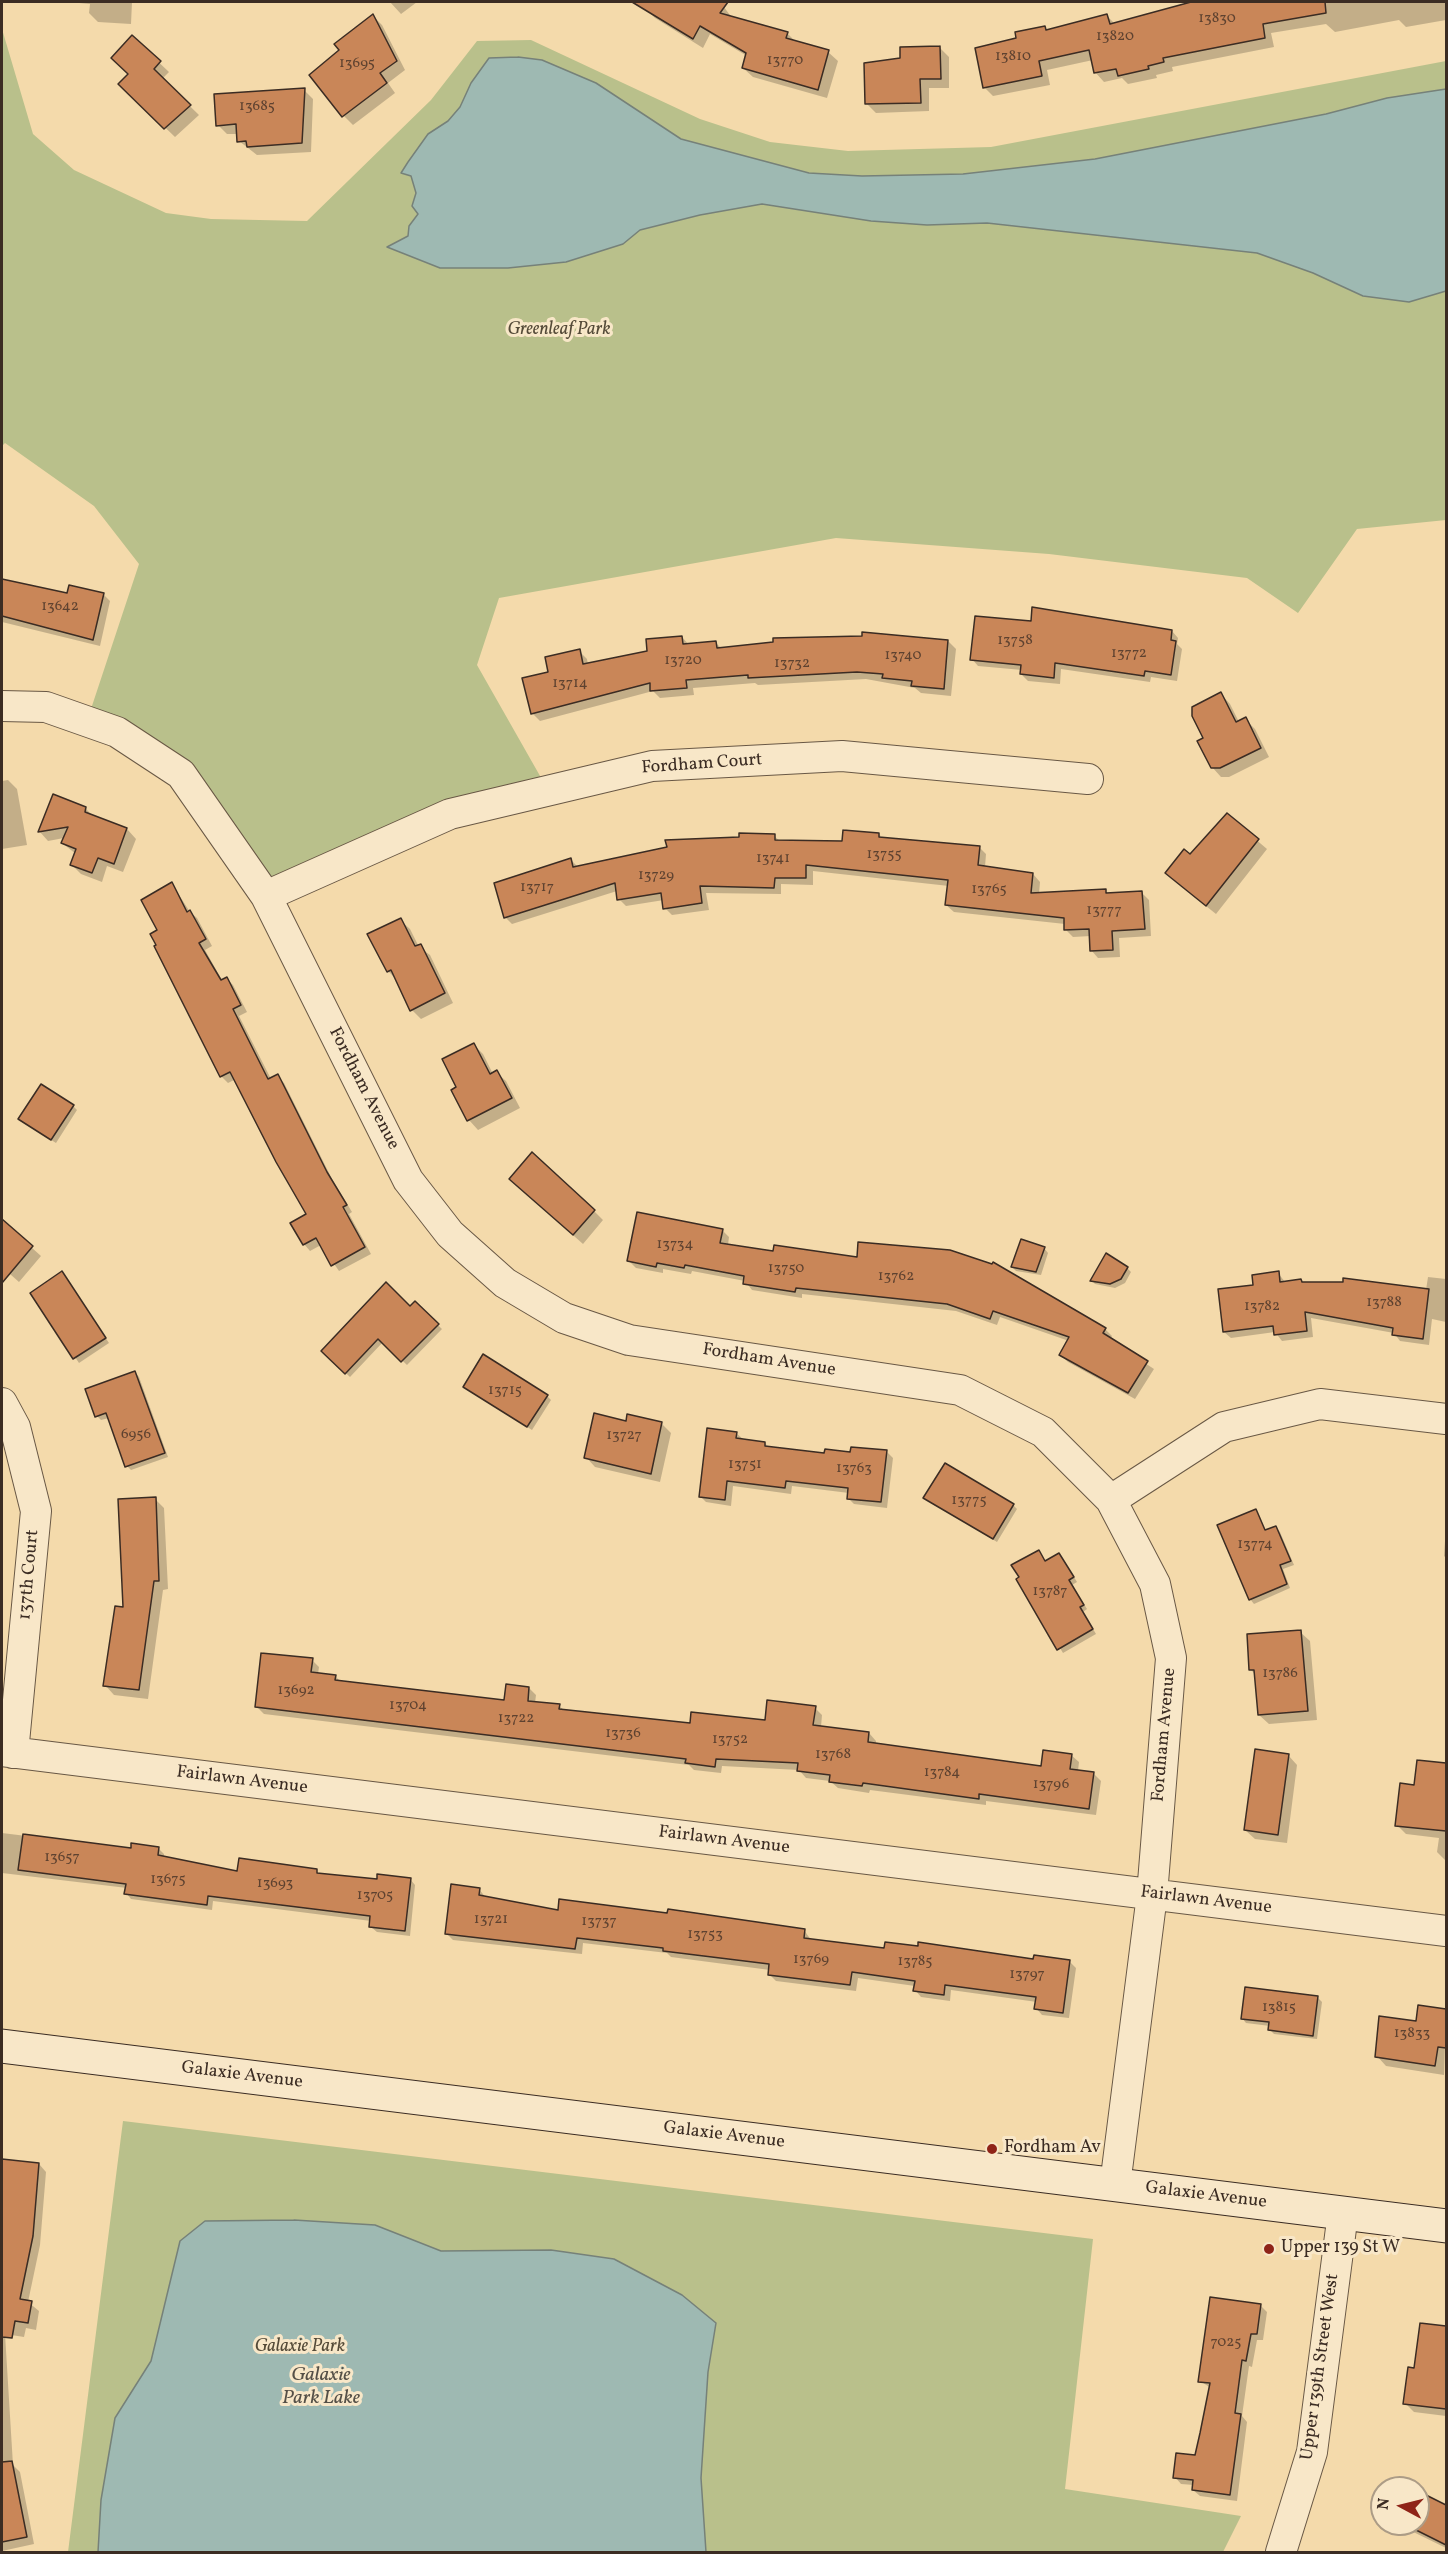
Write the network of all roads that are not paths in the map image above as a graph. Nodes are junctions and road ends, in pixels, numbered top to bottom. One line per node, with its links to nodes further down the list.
1 (2, 706): 3 (street, Fordham Avenue)
2 (1088, 779): 3 (street, Fordham Court)
3 (266, 896): 6 (street, Fordham Avenue)
4 (2, 1403): 7 (street, 137th Court)
5 (1446, 1419): 6 (street)
6 (1111, 1500): 8 (street, Fordham Avenue)
7 (8, 1752): 8 (street, Fairlawn Avenue)
8 (1152, 1895): 9 (street, Fairlawn Avenue); 11 (street, Fordham Avenue)
9 (1446, 1931)
10 (2, 2046): 11 (street, Galaxie Avenue)
11 (1114, 2185): 12 (street, Galaxie Avenue)
12 (1342, 2213): 13 (street, Galaxie Avenue); 14 (street, Upper 139th Street West)
13 (1446, 2226)
14 (1281, 2553)

